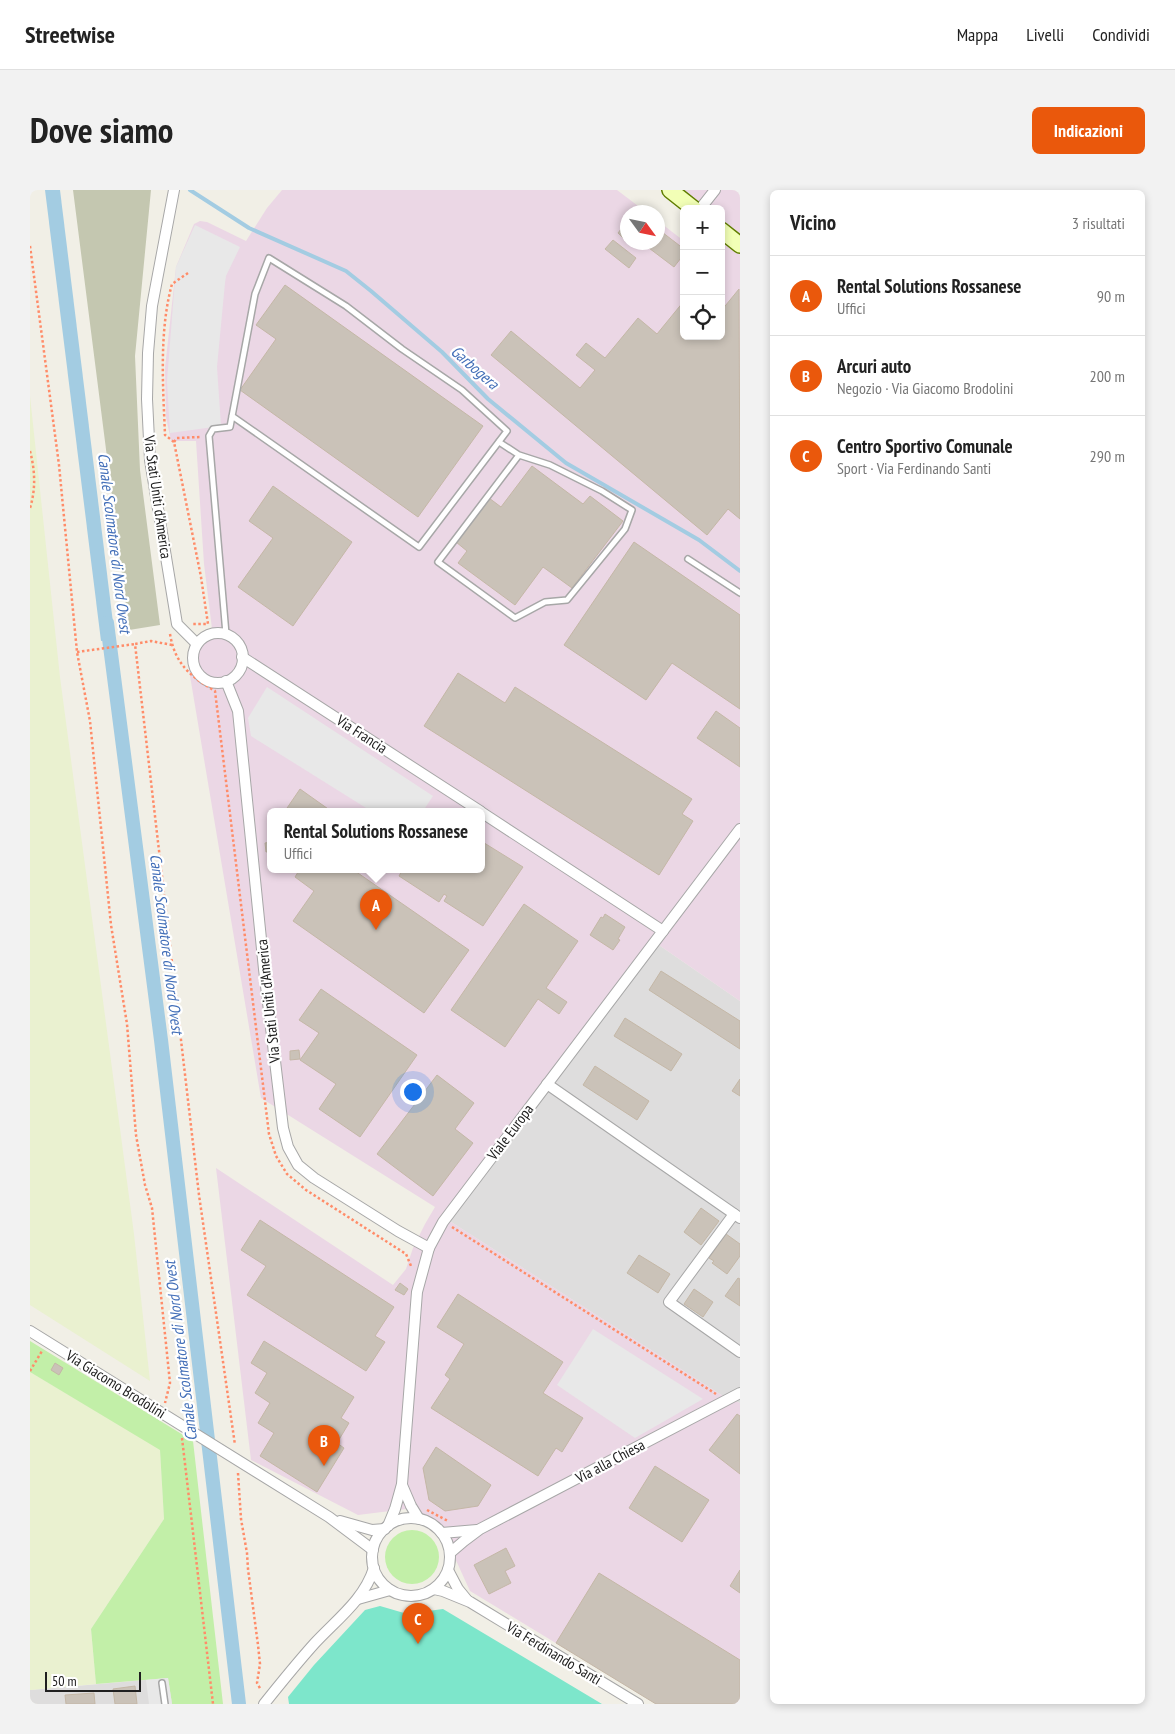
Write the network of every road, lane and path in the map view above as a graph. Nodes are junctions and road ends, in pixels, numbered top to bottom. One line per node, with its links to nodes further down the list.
1 (670, 190): 4 (street)
2 (715, 190): 5 (street)
3 (174, 192): 20 (street, Via Stati Uniti d'America)
4 (689, 205)
5 (703, 205)
6 (725, 233): 7 (street)
7 (740, 245)
8 (30, 246): 22 (path)
9 (232, 416): 10 (lane); 12 (lane); 12 (lane)
10 (209, 436): 11 (path); 18 (lane)
11 (174, 442)
12 (499, 442): 14 (lane)
13 (30, 451): 15 (path)
14 (519, 455): 14 (lane)
15 (30, 508)
16 (688, 559): 17 (lane)
17 (740, 593)
18 (226, 634): 20 (street); 23 (street)
19 (134, 644): 21 (path); 22 (path); 41 (path)
20 (197, 644): 24 (street)
21 (172, 645)
22 (77, 652): 39 (path)
23 (242, 657): 24 (street); 25 (street, Via Francia)
24 (226, 681): 32 (street, Via Stati Uniti d'America)
25 (476, 808)
26 (485, 814): 28 (street, Via Francia)
27 (740, 829): 28 (street, Viale Europa)
28 (663, 932): 29 (street, Viale Europa)
29 (547, 1084): 30 (street); 31 (street, Viale Europa)
30 (737, 1216): 35 (street)
31 (443, 1222): 32 (street, Viale Europa); 38 (path)
32 (429, 1248): 42 (street, Viale Europa)
33 (30, 1331): 34 (street, Via Giacomo Brodolini)
34 (47, 1341): 36 (path); 39 (street, Via Giacomo Brodolini)
35 (740, 1352)
36 (30, 1371)
37 (740, 1393): 38 (street, Via alla Chiesa)
38 (726, 1400): 46 (street, Via alla Chiesa)
39 (162, 1412): 40 (street, Via Giacomo Brodolini)
40 (183, 1426): 41 (street, Via Giacomo Brodolini); 59 (path)
41 (238, 1461): 43 (street, Via Giacomo Brodolini); 57 (path)
42 (402, 1484): 44 (street, Viale Europa); 45 (street, Viale Europa)
43 (329, 1517): 45 (street, Via Giacomo Brodolini); 48 (street, Via Giacomo Brodolini)
44 (419, 1519): 45 (street); 47 (street)
45 (387, 1527): 48 (street)
46 (480, 1529): 47 (street, Via alla Chiesa); 49 (street, Via alla Chiesa)
47 (442, 1533): 49 (street)
48 (373, 1550): 50 (street)
49 (450, 1553): 51 (street)
50 (374, 1568): 53 (street); 54 (street)
51 (448, 1570): 52 (street); 55 (street, Via Ferdinando Santi)
52 (434, 1589): 53 (street); 55 (street, Via Ferdinando Santi)
53 (390, 1590): 54 (street)
54 (358, 1599): 57 (street)
55 (470, 1602): 60 (street, Via Ferdinando Santi)
56 (162, 1682): 58 (lane)
57 (266, 1701)
58 (165, 1704)
59 (213, 1704)
60 (638, 1704)

